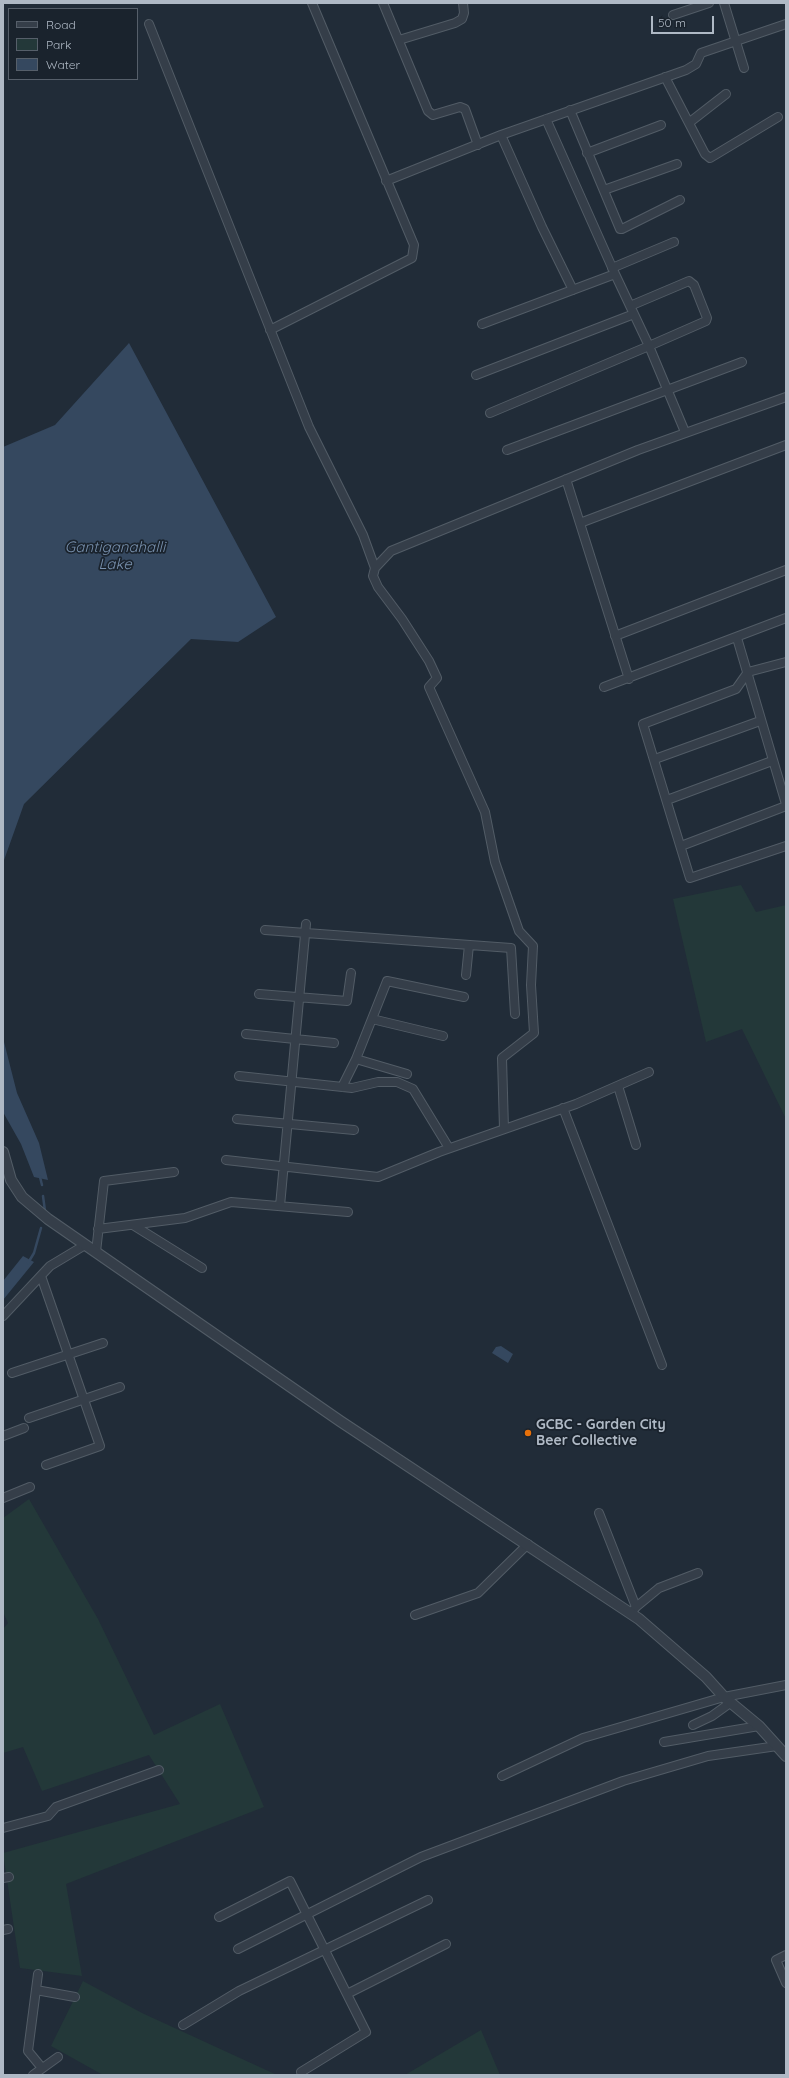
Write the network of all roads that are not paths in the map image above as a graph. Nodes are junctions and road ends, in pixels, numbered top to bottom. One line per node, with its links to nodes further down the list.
1 (312, 3): 23 (street)
2 (383, 3): 9 (street)
3 (463, 3): 9 (street)
4 (709, 3): 6 (street)
5 (724, 3): 10 (street)
6 (673, 15)
7 (149, 24): 32 (street)
8 (786, 24): 10 (street)
9 (399, 40): 20 (street)
10 (735, 40): 11 (street); 12 (street)
11 (744, 68)
12 (665, 77): 14 (street); 17 (street)
13 (726, 94): 17 (street)
14 (570, 110): 16 (street); 21 (street)
15 (778, 117): 17 (street)
16 (546, 119): 19 (street); 27 (street)
17 (690, 122)
18 (660, 125): 21 (street)
19 (501, 135): 20 (street); 28 (street)
20 (478, 145): 23 (street)
21 (587, 153): 24 (street)
22 (677, 164): 24 (street)
23 (386, 181): 32 (street)
24 (604, 190): 25 (street)
25 (680, 200)
26 (674, 242): 27 (street)
27 (613, 271): 28 (street); 29 (street)
28 (572, 290): 31 (street)
29 (630, 306): 30 (street); 33 (street)
30 (634, 314): 33 (street); 35 (street)
31 (482, 324)
32 (270, 330): 44 (street)
33 (649, 346): 36 (street); 38 (street)
34 (742, 362): 36 (street)
35 (476, 375)
36 (668, 390): 39 (street); 41 (street)
37 (786, 397): 39 (street)
38 (490, 413)
39 (685, 432): 42 (street)
40 (786, 445): 43 (street)
41 (507, 450)
42 (566, 479): 43 (street); 44 (street)
43 (580, 523): 47 (street)
44 (375, 568): 84 (street)
45 (786, 570): 47 (street)
46 (786, 618): 48 (street)
47 (615, 636): 51 (street)
48 (737, 638): 50 (street); 51 (street)
49 (786, 662): 50 (street)
50 (748, 672): 53 (street); 54 (street)
51 (629, 679): 52 (street)
52 (604, 687)
53 (760, 721): 54 (street); 55 (street)
54 (655, 759): 56 (street)
55 (772, 761): 56 (street); 57 (street)
56 (667, 800): 58 (street)
57 (786, 805): 58 (street)
58 (680, 846): 59 (street)
59 (786, 846)
60 (306, 928): 61 (street); 62 (street); 66 (street)
61 (265, 930)
62 (469, 945): 64 (street); 68 (street)
63 (351, 972): 66 (street)
64 (466, 974)
65 (259, 994): 66 (street)
66 (299, 997): 72 (street)
67 (464, 997): 69 (street)
68 (515, 1014)
69 (372, 1019): 71 (street); 74 (street)
70 (246, 1034): 72 (street)
71 (443, 1036)
72 (295, 1039): 73 (street); 78 (street)
73 (334, 1043)
74 (356, 1059): 76 (street); 80 (street)
75 (649, 1072): 79 (street)
76 (407, 1074)
77 (239, 1076): 78 (street)
78 (291, 1082): 80 (street); 83 (street)
79 (618, 1086): 81 (street); 86 (street)
80 (342, 1087): 87 (street)
81 (563, 1108): 84 (street); 103 (street)
82 (238, 1119): 83 (street)
83 (287, 1123): 85 (street); 90 (street)
84 (504, 1129): 87 (street)
85 (354, 1130)
86 (636, 1145)
87 (449, 1148): 90 (street)
88 (4, 1158): 96 (street)
89 (226, 1160): 90 (street)
90 (283, 1166): 92 (street)
91 (174, 1172): 95 (street)
92 (280, 1206): 93 (street); 94 (street)
93 (348, 1212)
94 (133, 1225): 95 (street); 98 (street)
95 (98, 1229): 97 (street)
96 (85, 1245): 97 (street); 99 (street)
97 (96, 1252): 114 (street)
98 (202, 1268)
99 (41, 1276): 100 (street); 102 (street)
100 (3, 1316)
101 (103, 1343): 102 (street)
102 (68, 1354): 104 (street); 106 (street)
103 (662, 1365)
104 (12, 1373)
105 (120, 1387): 106 (street)
106 (84, 1399): 107 (street); 110 (street)
107 (29, 1418)
108 (24, 1428): 109 (street)
109 (3, 1436)
110 (46, 1465)
111 (30, 1487): 112 (street)
112 (3, 1498)
113 (599, 1513): 116 (street)
114 (528, 1544): 116 (street); 117 (street)
115 (698, 1573): 116 (street)
116 (633, 1610): 119 (street)
117 (416, 1615)
118 (786, 1685): 119 (street)
119 (727, 1700): 120 (street); 121 (street); 126 (street)
120 (693, 1725)
121 (759, 1726): 122 (street); 123 (street)
122 (664, 1742)
123 (777, 1746): 124 (street); 129 (street)
124 (786, 1756)
125 (159, 1770): 127 (street)
126 (502, 1776)
127 (3, 1828)
128 (428, 1900): 133 (street)
129 (307, 1915): 130 (street); 132 (street); 133 (street)
130 (219, 1917)
131 (446, 1944): 138 (street)
132 (238, 1949)
133 (324, 1950): 138 (street); 140 (street)
134 (786, 1955): 136 (street)
135 (38, 1974): 137 (street)
136 (786, 1983)
137 (36, 1990): 139 (street); 142 (street)
138 (347, 1994): 143 (street)
139 (75, 1997)
140 (183, 2025)
141 (58, 2057): 142 (street)
142 (42, 2068): 144 (street)
143 (301, 2072)
144 (33, 2075)

